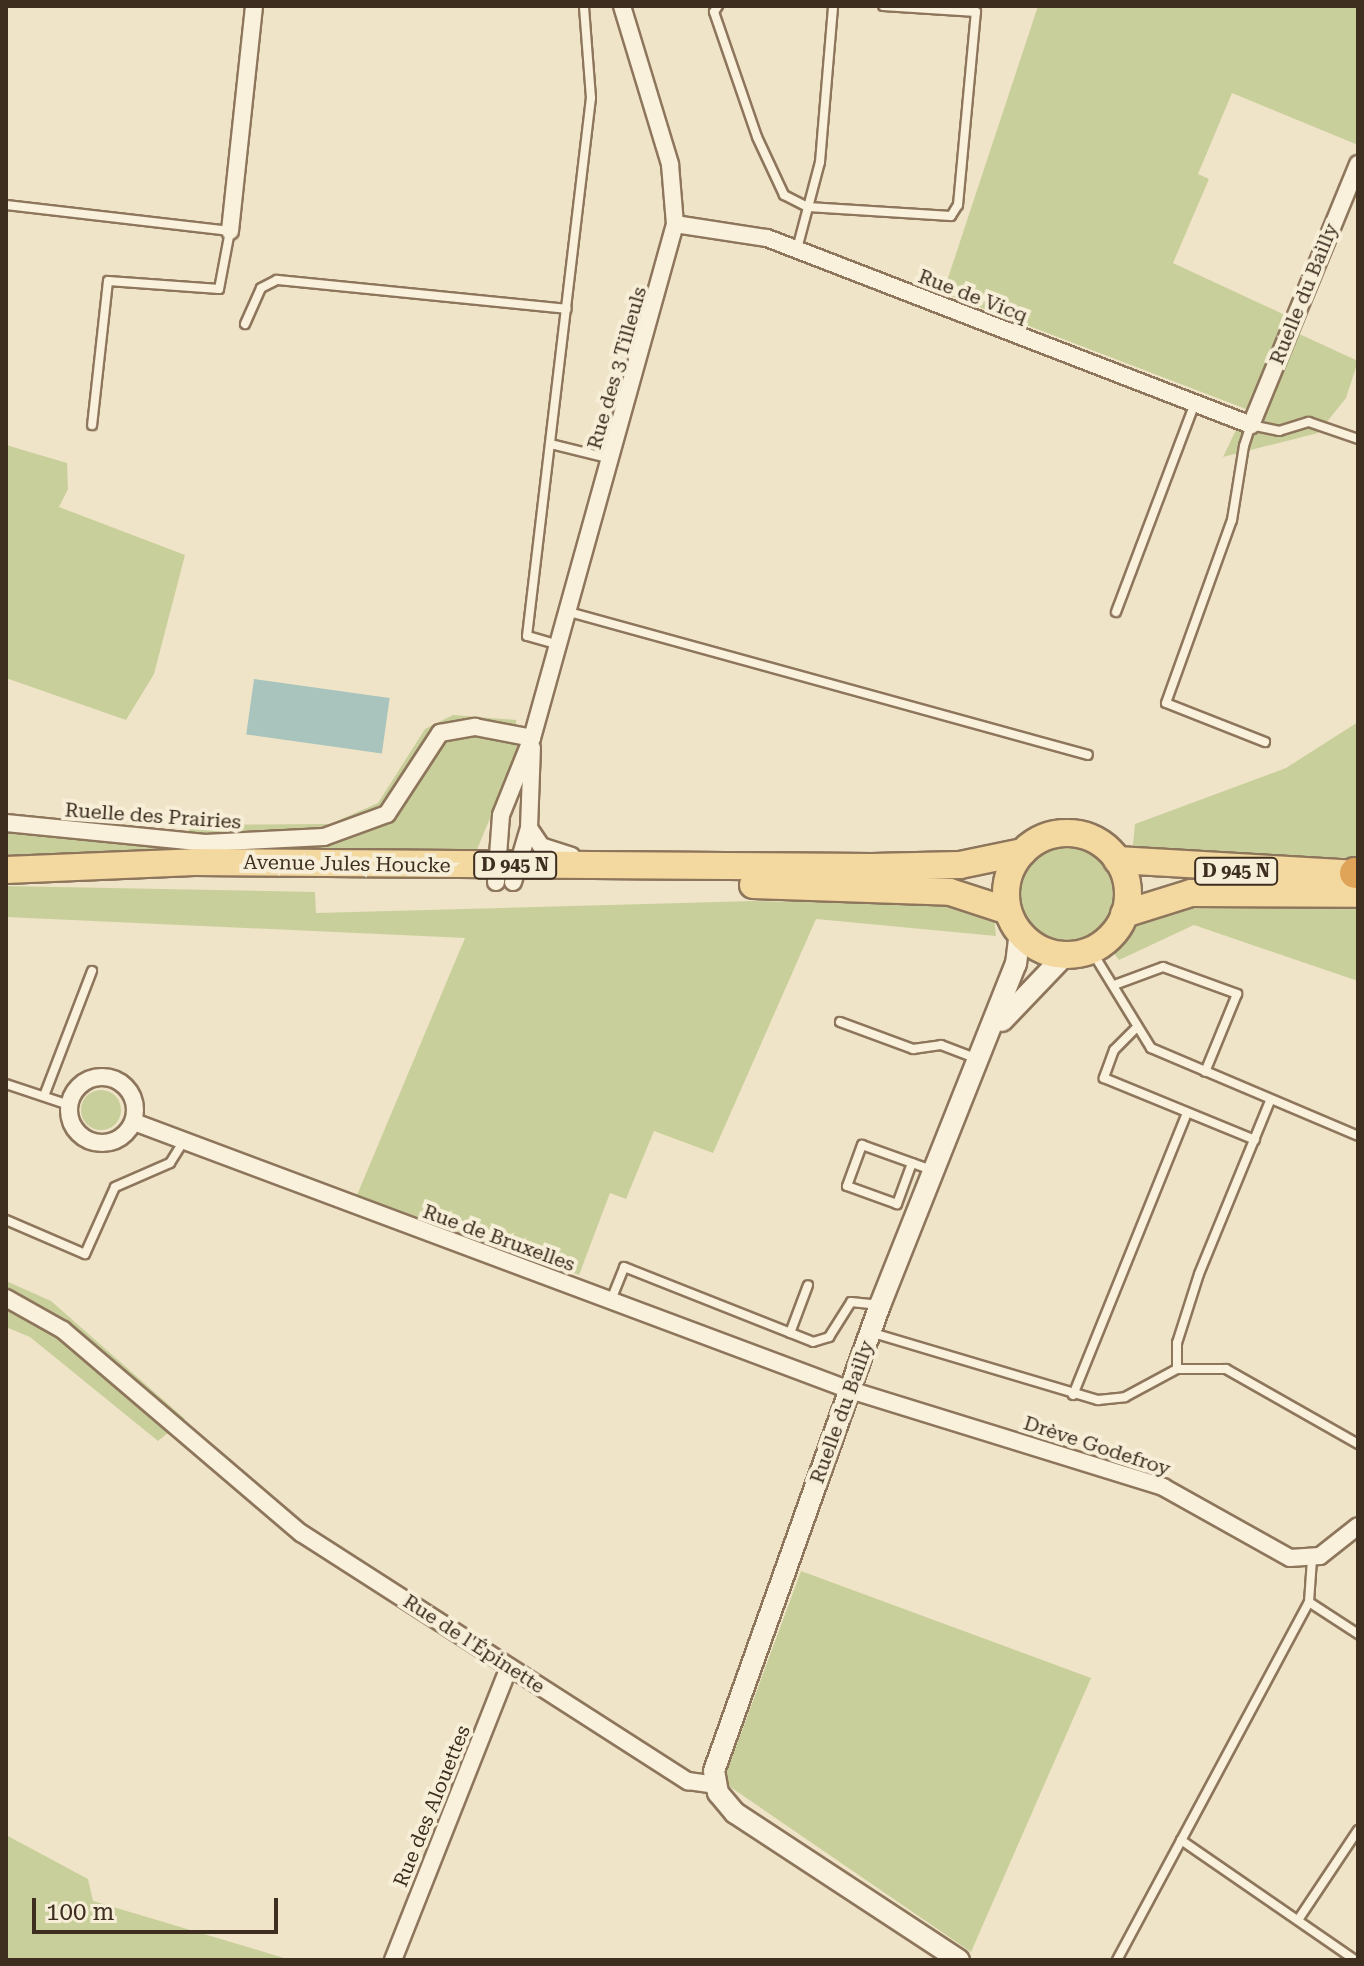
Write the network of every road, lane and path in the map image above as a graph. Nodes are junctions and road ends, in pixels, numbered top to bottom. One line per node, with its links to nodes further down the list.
1 (254, 6): 11 (street)
2 (584, 6): 13 (lane)
3 (622, 6): 10 (street, Rue des 3 Tilleuls)
4 (718, 6): 9 (lane)
5 (833, 6): 9 (lane)
6 (883, 6): 9 (lane)
7 (1358, 164): 17 (street, Ruelle du Bailly)
8 (6, 205): 11 (lane)
9 (808, 207): 12 (lane)
10 (675, 224): 12 (street, Rue de Vicq); 20 (street, Rue des 3 Tilleuls)
11 (230, 231): 16 (lane)
12 (797, 250): 15 (street, Rue de Vicq)
13 (567, 309): 14 (lane); 19 (lane)
14 (245, 324)
15 (1195, 402): 17 (street, Rue de Vicq); 22 (lane)
16 (92, 425)
17 (1251, 425): 18 (lane); 25 (lane)
18 (1358, 439)
19 (551, 444): 20 (lane); 23 (lane)
20 (612, 459): 21 (street, Rue des 3 Tilleuls)
21 (569, 612): 23 (street, Rue des 3 Tilleuls); 26 (lane)
22 (1116, 612)
23 (559, 645): 24 (street, Rue des 3 Tilleuls)
24 (532, 738): 27 (street, Ruelle des Prairies); 28 (street, Rue des 3 Tilleuls); 33 (street, Rue des 3 Tilleuls)
25 (1265, 742)
26 (1088, 755)
27 (6, 823)
28 (529, 828): 31 (street); 33 (street, Rue des 3 Tilleuls)
29 (1023, 852): 30 (main road); 31 (main road, Avenue Jules Houcke / D 945 N); 36 (main road)
30 (1117, 860): 34 (main road, D 945 N); 35 (main road)
31 (656, 866): 33 (main road, Avenue Jules Houcke / D 945 N)
32 (6, 873): 33 (main road, Avenue Jules Houcke / D 945 N)
33 (507, 874): 36 (main road, Avenue Jules Houcke / D 945 N)
34 (1357, 878): 35 (main road, D 945 N)
35 (1124, 914): 37 (main road)
36 (1014, 922): 37 (main road); 42 (street, Ruelle du Bailly)
37 (1078, 953): 39 (lane); 42 (street, Ruelle du Bailly)
38 (92, 971): 45 (lane)
39 (1117, 984): 41 (lane); 43 (lane)
40 (840, 1022): 42 (lane)
41 (1134, 1030): 43 (lane); 48 (lane)
42 (982, 1052): 54 (street, Ruelle du Bailly)
43 (1205, 1072): 46 (lane)
44 (6, 1084): 45 (lane)
45 (44, 1096): 47 (lane)
46 (1270, 1101): 50 (lane); 51 (lane)
47 (69, 1105): 49 (street); 49 (street)
48 (1187, 1113): 51 (lane); 64 (lane)
49 (134, 1122): 52 (street, Rue de Bruxelles)
50 (1358, 1136)
51 (1255, 1140): 62 (lane)
52 (183, 1142): 55 (lane); 58 (street, Rue de Bruxelles)
53 (912, 1163): 53 (lane); 54 (lane)
54 (932, 1170): 59 (street, Ruelle du Bailly)
55 (6, 1220)
56 (808, 1285): 61 (lane)
57 (6, 1298): 70 (street, Rue de l'Épinette)
58 (611, 1300): 61 (lane); 63 (street, Rue de Bruxelles)
59 (880, 1305): 60 (street, Ruelle du Bailly); 61 (lane)
60 (871, 1332): 63 (street, Ruelle du Bailly); 64 (lane)
61 (790, 1333)
62 (1177, 1369): 64 (lane); 65 (lane)
63 (850, 1390): 67 (street, Drève Godefroy); 71 (street, Ruelle du Bailly)
64 (1073, 1395)
65 (1358, 1444)
66 (1358, 1526): 67 (street)
67 (1312, 1559): 68 (lane)
68 (1309, 1602): 69 (lane); 73 (lane)
69 (1358, 1634)
70 (509, 1667): 71 (street, Rue de l'Épinette); 75 (street, Rue des Alouettes)
71 (715, 1785): 76 (street)
72 (1358, 1830): 74 (lane)
73 (1181, 1840): 74 (lane); 77 (lane)
74 (1298, 1920): 78 (lane)
75 (393, 1960)
76 (959, 1960)
77 (1117, 1960)
78 (1355, 1960)

